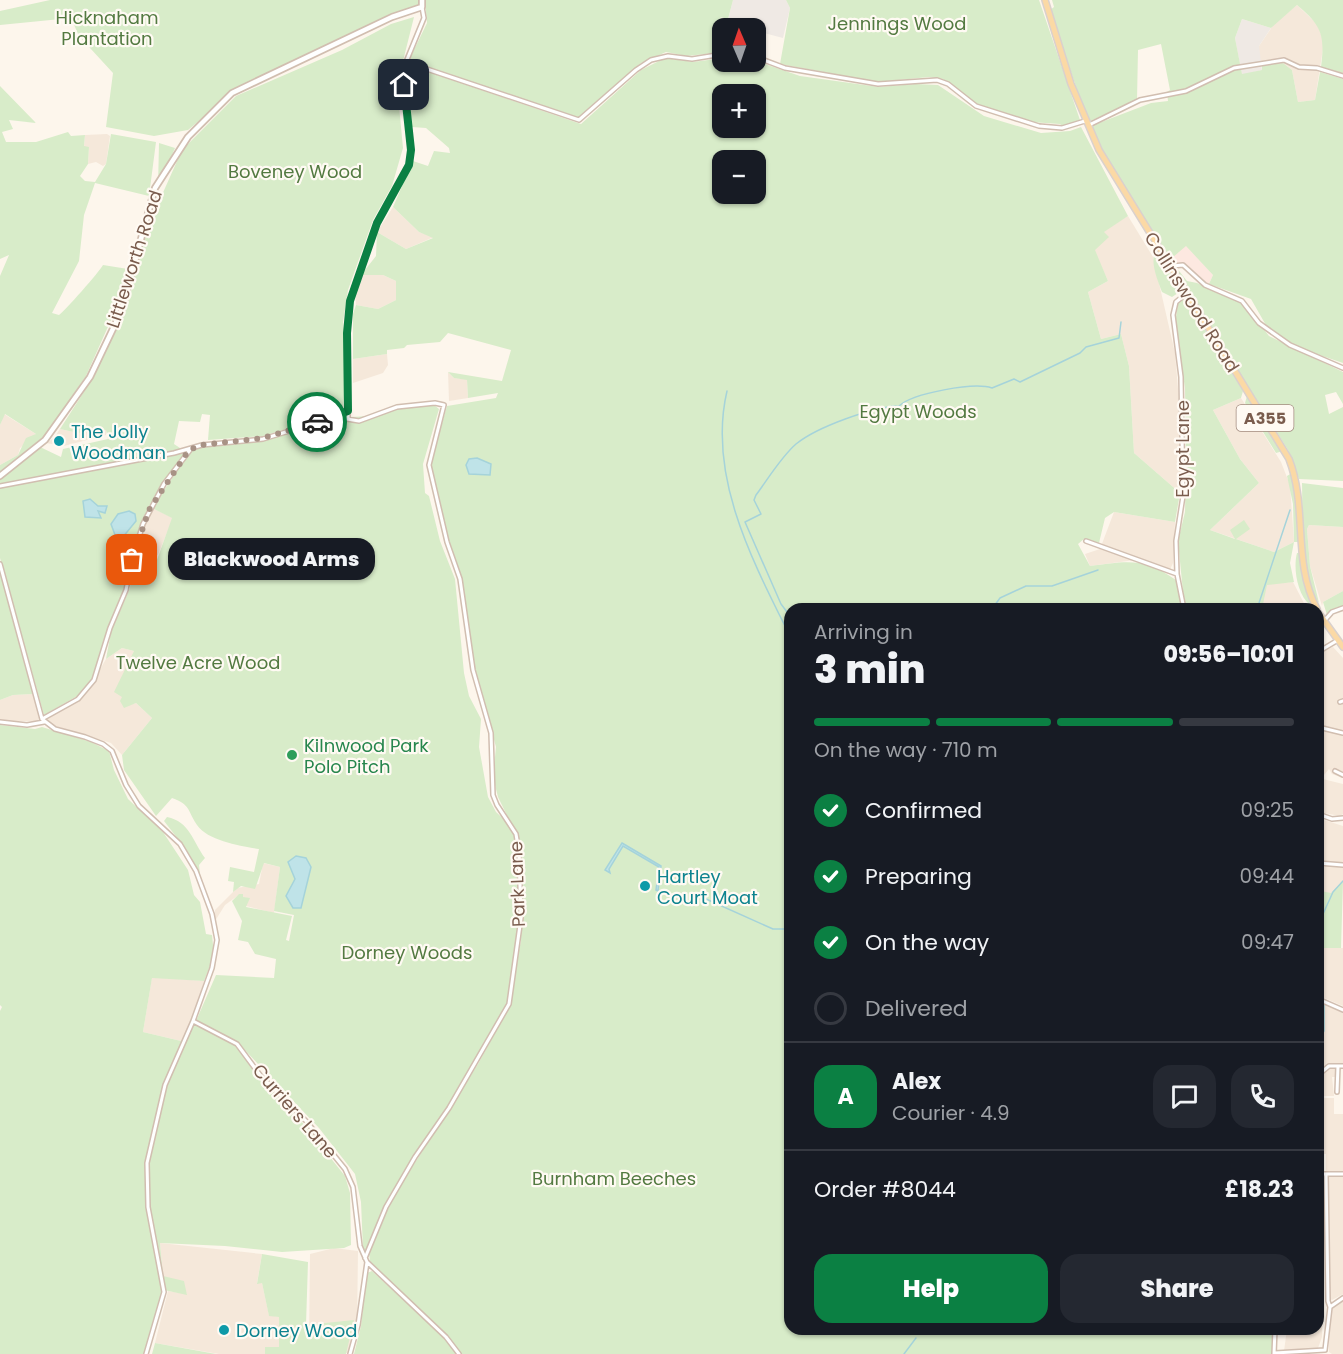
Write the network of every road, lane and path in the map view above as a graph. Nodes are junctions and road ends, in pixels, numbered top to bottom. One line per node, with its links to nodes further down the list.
1 (422, 0): 3 (street)
2 (1045, 0): 8 (main road, Collinswood Road / A355)
3 (422, 7): 6 (street); 16 (street, Littleworth Road)
4 (712, 56): 6 (street)
5 (766, 61): 8 (street)
6 (406, 62): 12 (street)
7 (1343, 76): 8 (street)
8 (1086, 123): 9 (main road, Collinswood Road / A355)
9 (1170, 267): 10 (main road, Collinswood Road / A355); 11 (street)
10 (1187, 293): 20 (street, Egypt Lane); 22 (main road, Collinswood Road / A355)
11 (1343, 368)
12 (348, 411): 13 (street); 14 (street)
13 (335, 417): 14 (street); 15 (street)
14 (348, 419): 46 (street, Park Lane)
15 (189, 450): 17 (street); 28 (street)
16 (0, 476)
17 (0, 486)
18 (1086, 541): 20 (street)
19 (0, 564): 28 (street)
20 (1177, 574): 21 (street, Egypt Lane)
21 (1183, 603)
22 (1315, 603)
23 (1343, 608): 24 (street)
24 (1324, 622): 25 (main road, Collinswood Road / A355)
25 (1338, 640): 26 (main road, Collinswood Road / A355); 27 (street)
26 (1343, 647)
27 (1324, 648)
28 (43, 720): 29 (street); 40 (street)
29 (0, 722)
30 (1324, 728): 31 (street)
31 (1343, 733)
32 (1335, 771): 33 (street)
33 (1343, 775)
34 (1324, 816): 35 (street)
35 (1342, 820)
36 (1324, 863): 37 (street)
37 (1343, 865)
38 (1324, 1002): 39 (street)
39 (1343, 1010)
40 (193, 1021): 46 (street, Curriers Lane); 53 (street)
41 (1341, 1066): 42 (street); 43 (street)
42 (1324, 1068)
43 (1337, 1092)
44 (1343, 1173): 45 (street)
45 (1326, 1174): 49 (street)
46 (364, 1258): 47 (street, Curriers Lane)
47 (367, 1262): 54 (street); 55 (street, Curriers Lane)
48 (1343, 1298): 49 (street)
49 (1330, 1307): 51 (street)
50 (1275, 1335): 52 (street)
51 (1325, 1350): 52 (street); 56 (street)
52 (1275, 1353)
53 (147, 1354)
54 (350, 1354)
55 (459, 1354)
56 (1328, 1354)

